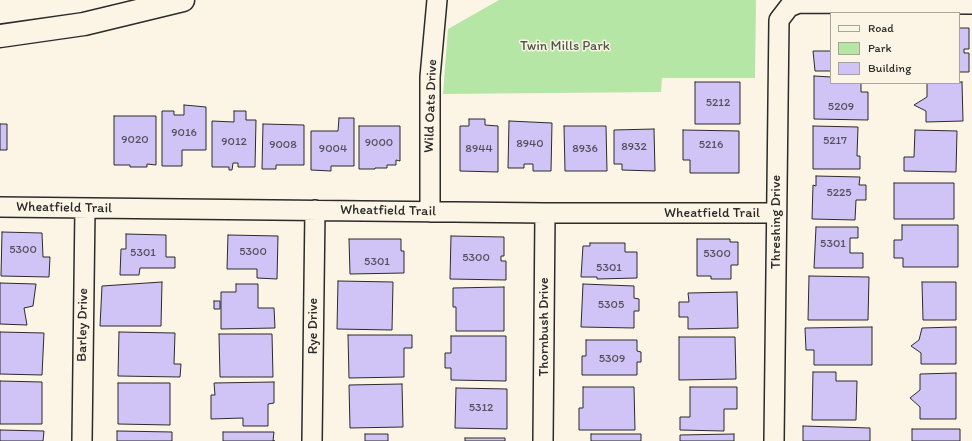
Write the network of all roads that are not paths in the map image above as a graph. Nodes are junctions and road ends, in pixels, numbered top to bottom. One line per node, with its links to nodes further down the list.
1 (183, 0): 4 (street)
2 (437, 0): 8 (street, Wild Oats Drive)
3 (972, 4): 10 (street, Threshing Drive)
4 (0, 36)
5 (0, 207): 6 (street, Wheatfield Trail)
6 (85, 208): 7 (street, Wheatfield Trail); 11 (street, Barley Drive)
7 (315, 210): 8 (street, Wheatfield Trail); 12 (street, Rye Drive)
8 (430, 212): 9 (street, Wheatfield Trail)
9 (545, 213): 10 (street, Wheatfield Trail); 13 (street, Thornbush Drive)
10 (776, 213): 14 (street, Threshing Drive)
11 (82, 441)
12 (312, 441)
13 (543, 441)
14 (774, 441)

